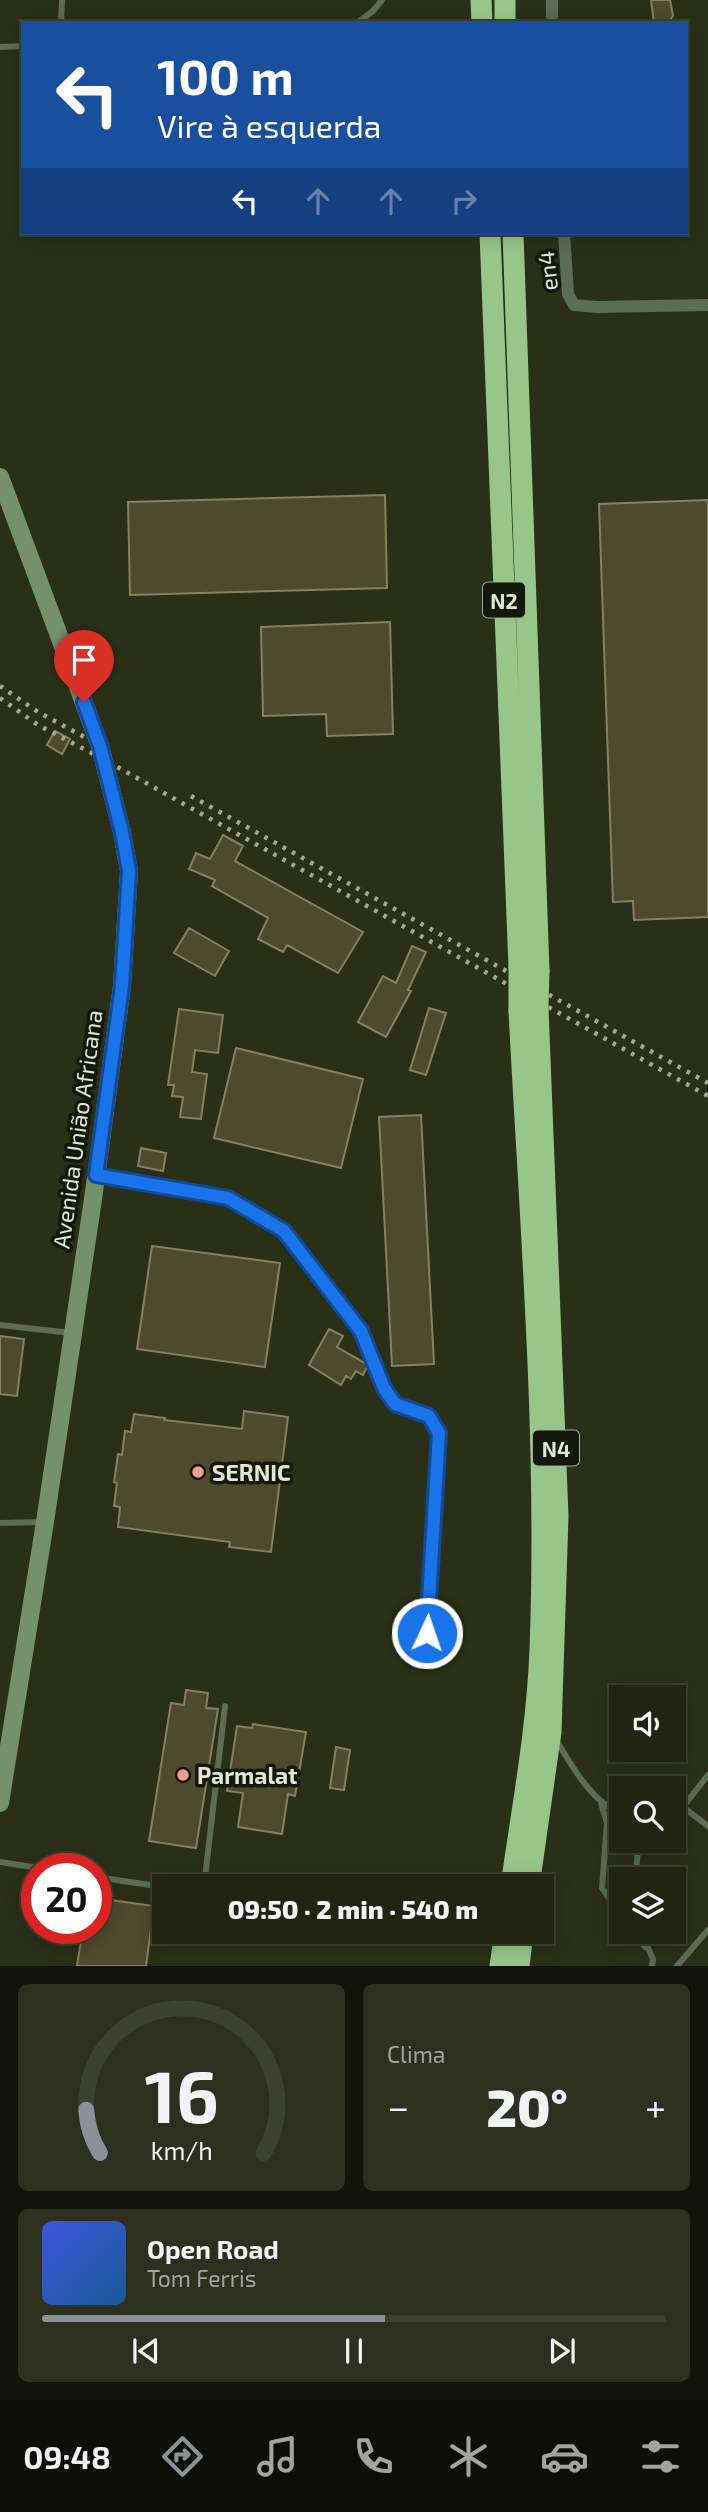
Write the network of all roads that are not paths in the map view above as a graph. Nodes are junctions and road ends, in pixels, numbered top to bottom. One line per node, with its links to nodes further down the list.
1 (62, 0): 6 (lane)
2 (382, 0): 7 (lane)
3 (481, 0): 8 (highway)
4 (505, 0): 9 (highway)
5 (551, 0): 10 (street)
6 (61, 21)
7 (360, 21)
8 (482, 21)
9 (505, 21)
10 (552, 21)
11 (21, 46): 12 (lane)
12 (0, 47)
13 (490, 235): 19 (highway, N2)
14 (513, 235): 18 (highway, N2)
15 (564, 235): 16 (street, en4)
16 (708, 305)
17 (0, 477): 21 (main road, Avenida União Africana)
18 (538, 934): 19 (highway, N4)
19 (529, 969): 20 (highway, N4, bridge)
20 (528, 1009): 28 (highway, N4); 39 (highway, N4)
21 (96, 1175): 23 (main road, Avenida União Africana); 26 (lane)
22 (0, 1325): 23 (lane)
23 (72, 1333): 24 (main road, Avenida União Africana)
24 (46, 1522): 25 (lane); 30 (main road, Avenida União Africana)
25 (0, 1523)
26 (427, 1633)
27 (225, 1706): 38 (lane)
28 (551, 1732): 31 (lane); 40 (highway, N4)
29 (708, 1775): 32 (lane)
30 (1, 1794)
31 (601, 1803): 33 (lane); 43 (lane)
32 (686, 1804)
33 (609, 1808)
34 (686, 1809): 35 (lane)
35 (708, 1826)
36 (0, 1862): 37 (lane)
37 (21, 1865)
38 (205, 1874)
39 (513, 1874)
40 (531, 1874)
41 (112, 1879): 42 (lane)
42 (152, 1885)
43 (609, 1898)
44 (708, 1930): 52 (lane)
45 (503, 1944): 50 (highway)
46 (522, 1944): 51 (highway)
47 (641, 1944): 49 (lane)
48 (645, 1944): 49 (lane)
49 (652, 1962)
50 (500, 1966)
51 (519, 1966)
52 (677, 1966)

